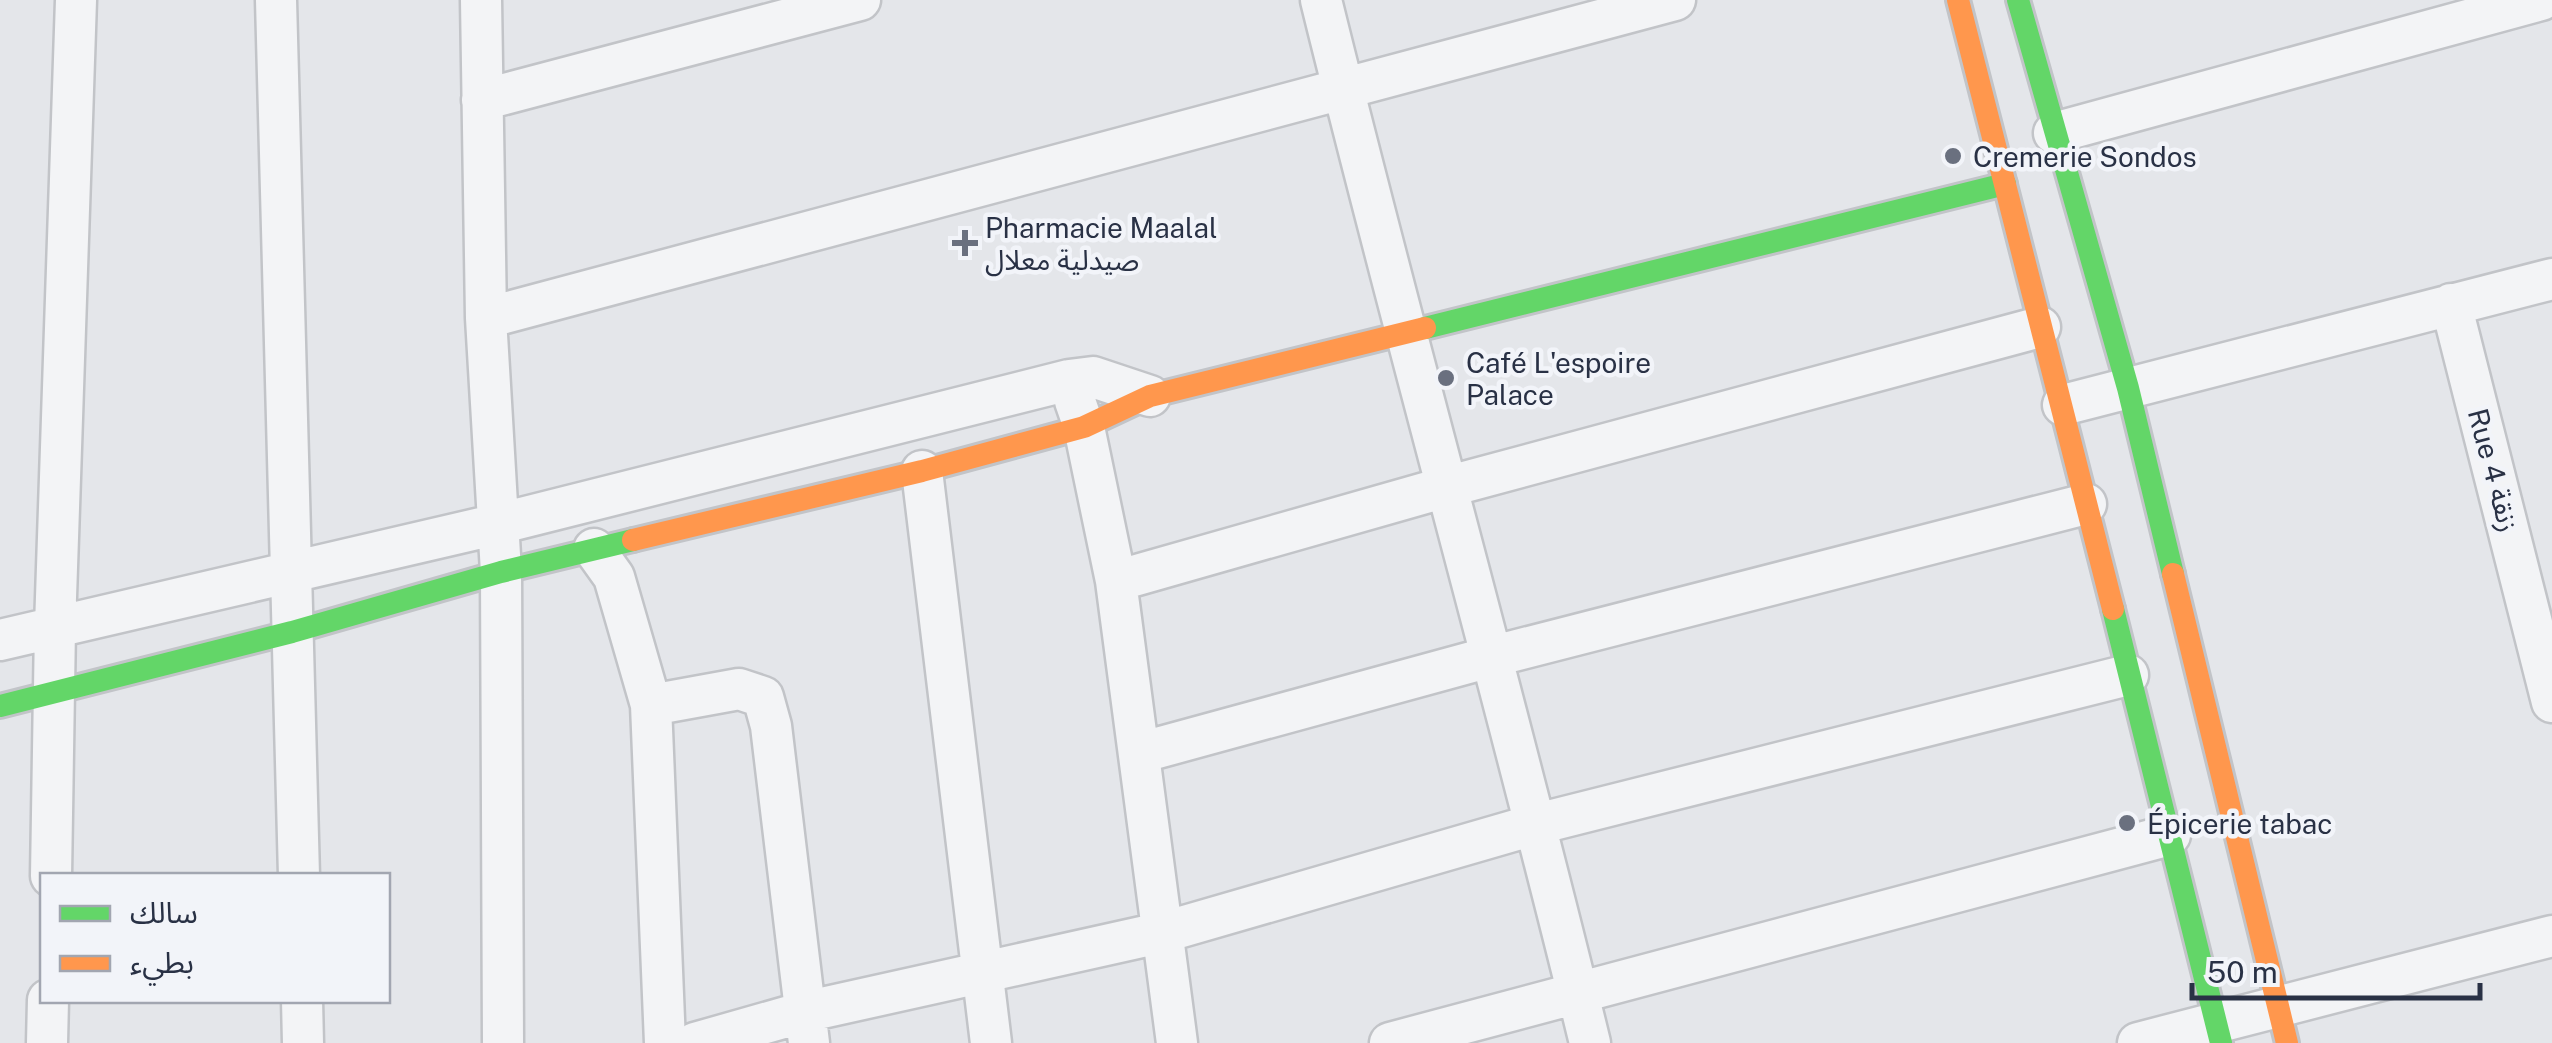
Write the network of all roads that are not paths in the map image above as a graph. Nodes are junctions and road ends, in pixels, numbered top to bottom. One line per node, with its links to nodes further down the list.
1 (76, 0): 32 (street)
2 (276, 0): 30 (street)
3 (481, 0): 11 (street)
4 (860, 0): 11 (street)
5 (1321, 0): 10 (street)
6 (1675, 0): 10 (street)
7 (1958, 0): 12 (street)
8 (2018, 0): 12 (street)
9 (2541, 0): 12 (street)
10 (1343, 90): 16 (street); 18 (street)
11 (482, 100): 16 (street)
12 (2026, 141): 13 (street); 20 (street)
13 (2005, 184): 17 (street); 18 (street)
14 (2552, 279): 15 (street)
15 (2451, 304): 20 (street); 34 (street, Rue 4 زنقة)
16 (486, 318): 27 (street)
17 (2040, 326): 22 (street); 25 (street)
18 (1406, 334): 21 (street); 25 (street)
19 (1068, 380): 21 (street); 23 (street); 27 (street)
20 (2128, 388): 22 (street); 53 (street)
21 (1150, 396): 23 (street)
22 (2063, 404): 26 (street)
23 (1084, 427): 24 (street); 31 (street)
24 (922, 471): 28 (street); 49 (street)
25 (1446, 487): 31 (street); 36 (street)
26 (2086, 504): 36 (street); 37 (street)
27 (498, 524): 29 (street); 30 (street)
28 (594, 549): 29 (street); 40 (street)
29 (501, 572): 33 (street); 58 (street)
30 (292, 574): 32 (street); 33 (street)
31 (1116, 581): 42 (street)
32 (55, 626): 35 (street); 38 (street)
33 (292, 632): 38 (street); 46 (street)
34 (2545, 634): 39 (street, Rue 4 زنقة)
35 (0, 640)
36 (1490, 656): 42 (street); 43 (street)
37 (2128, 674): 43 (street); 44 (street)
38 (55, 693): 41 (street); 45 (street)
39 (2552, 702)
40 (651, 704): 54 (street); 59 (street)
41 (0, 706)
42 (1140, 753): 47 (street)
43 (1536, 824): 47 (street); 50 (street)
44 (2170, 835): 50 (street); 55 (street)
45 (51, 873)
46 (299, 873)
47 (1164, 932): 49 (street); 62 (street)
48 (2552, 936): 53 (street)
49 (984, 971): 54 (street); 61 (street)
50 (1578, 994): 63 (street); 64 (street)
51 (48, 1003): 56 (street)
52 (302, 1003): 57 (street)
53 (2277, 1004): 55 (street); 66 (street)
54 (807, 1028): 60 (street)
55 (2218, 1032): 65 (street)
56 (46, 1043)
57 (303, 1043)
58 (503, 1043)
59 (664, 1043)
60 (695, 1043)
61 (991, 1043)
62 (1177, 1043)
63 (1390, 1043)
64 (1590, 1043)
65 (2138, 1043)
66 (2287, 1043)

